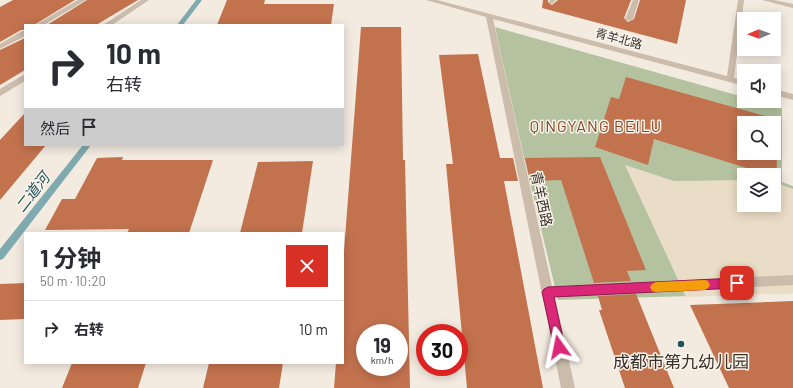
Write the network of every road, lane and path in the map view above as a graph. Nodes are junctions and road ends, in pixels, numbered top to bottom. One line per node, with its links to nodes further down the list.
1 (83, 0): 10 (street)
2 (146, 0): 11 (street)
3 (429, 0): 8 (street, 青羊北路)
4 (636, 0): 9 (street)
5 (741, 0): 15 (street)
6 (765, 0): 7 (street)
7 (791, 4)
8 (489, 16): 15 (street, 青羊北路); 21 (street, 青羊西路)
9 (629, 19)
10 (41, 24)
11 (109, 24)
12 (24, 34): 13 (street)
13 (0, 47)
14 (24, 78): 17 (street)
15 (730, 80): 16 (street, 青羊北路)
16 (737, 82)
17 (0, 93)
18 (781, 94): 19 (street)
19 (793, 97)
20 (793, 280): 21 (street)
21 (548, 292): 22 (street, 青羊西路)
22 (568, 388)

